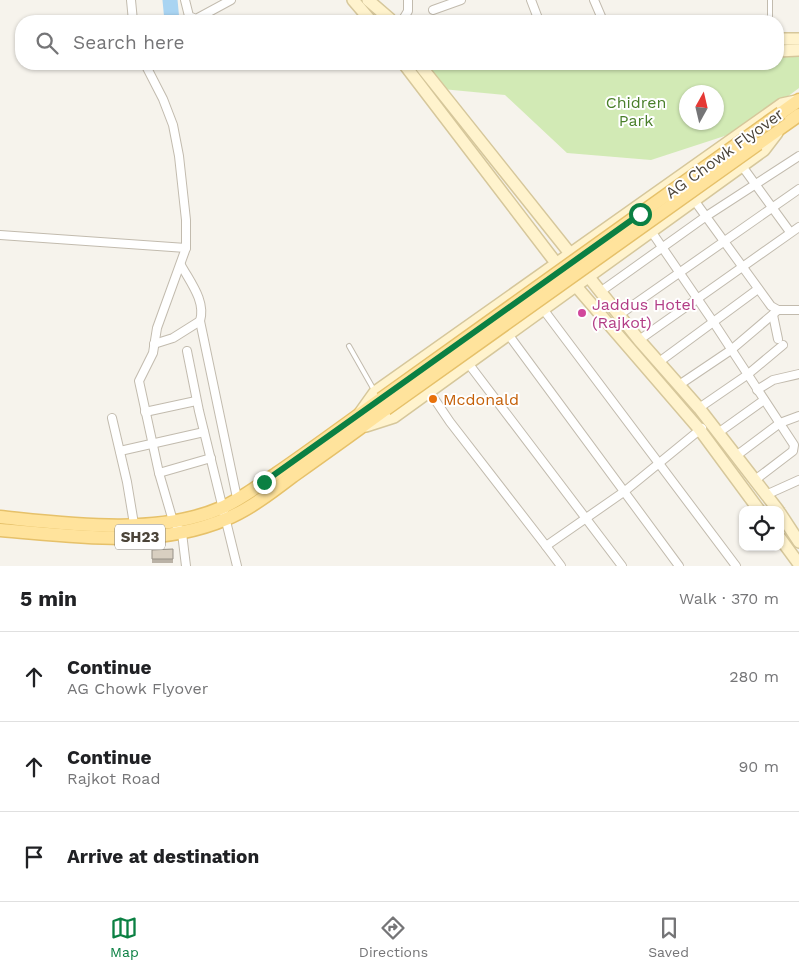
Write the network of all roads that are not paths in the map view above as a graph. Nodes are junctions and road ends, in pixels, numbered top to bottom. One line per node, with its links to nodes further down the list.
1 (131, 0): 12 (street)
2 (185, 0): 13 (street)
3 (231, 0): 14 (street)
4 (353, 0): 15 (street)
5 (368, 0): 16 (street)
6 (408, 0): 17 (street)
7 (461, 0): 11 (street)
8 (531, 0): 18 (street)
9 (594, 0): 19 (street)
10 (770, 0): 20 (lane)
11 (433, 10)
12 (132, 15)
13 (189, 15)
14 (205, 15)
15 (366, 15)
16 (387, 15)
17 (402, 15)
18 (537, 15)
19 (600, 15)
20 (770, 15)
21 (784, 39): 22 (street)
22 (799, 39)
23 (784, 50): 24 (street)
24 (799, 50)
25 (149, 70): 44 (street)
26 (409, 70): 46 (street)
27 (423, 70): 45 (street)
28 (799, 100): 45 (street); 74 (main road, AG Chowk Flyover / SH23, bridge)
29 (799, 115): 30 (main road, SH23)
30 (781, 127): 32 (street); 74 (main road, AG Chowk Flyover / SH23, bridge)
31 (799, 156): 33 (street)
32 (742, 166): 33 (street); 35 (street)
33 (755, 184): 36 (street); 37 (street)
34 (799, 189): 36 (street)
35 (694, 200): 37 (street); 39 (street)
36 (772, 207): 40 (street); 42 (street)
37 (705, 217): 42 (street); 43 (street)
38 (799, 227): 40 (street)
39 (651, 231): 43 (street); 50 (street)
40 (790, 232): 48 (street)
41 (0, 235): 44 (street)
42 (724, 242): 48 (street); 49 (street)
43 (663, 246): 49 (street); 53 (street)
44 (186, 248): 47 (street)
45 (569, 253): 46 (street); 50 (street)
46 (556, 263): 51 (street); 74 (street)
47 (181, 264): 59 (street); 63 (street)
48 (742, 266): 52 (street); 54 (street)
49 (680, 273): 54 (street); 58 (street)
50 (588, 277): 51 (street); 53 (street)
51 (575, 286): 55 (street); 84 (street)
52 (758, 289): 57 (street); 60 (street)
53 (600, 292): 58 (street)
54 (697, 298): 60 (street); 62 (street)
55 (543, 309): 61 (street); 91 (street)
56 (799, 310): 57 (street)
57 (775, 312): 65 (street); 70 (street)
58 (619, 315): 62 (street)
59 (200, 321): 63 (street); 98 (street)
60 (714, 323): 65 (street); 67 (street)
61 (508, 334): 68 (street); 96 (street)
62 (639, 340): 67 (street)
63 (154, 344): 78 (street)
64 (349, 346): 74 (lane)
65 (731, 350): 70 (street); 71 (street)
66 (187, 351): 76 (street)
67 (659, 362): 71 (street)
68 (468, 363): 73 (street); 103 (street)
69 (799, 374): 72 (street)
70 (747, 375): 72 (street); 77 (street)
71 (679, 385): 77 (street)
72 (757, 390): 75 (street)
73 (429, 391): 81 (street); 111 (street)
74 (380, 400): 81 (main road, AG Chowk Flyover / SH23)
75 (764, 400): 83 (street); 86 (street)
76 (196, 401): 78 (street); 85 (street)
77 (699, 408): 82 (street)
78 (145, 412): 87 (street)
79 (799, 416): 83 (street)
80 (112, 418): 88 (street)
81 (360, 422): 95 (main road, SH23)
82 (709, 422): 84 (street); 86 (street)
83 (780, 423): 89 (street); 93 (street)
84 (700, 430): 91 (street); 99 (street)
85 (204, 432): 87 (street); 90 (street)
86 (718, 433): 89 (street)
87 (153, 443): 88 (street); 92 (street)
88 (120, 451): 106 (street)
89 (736, 456): 93 (street)
90 (210, 458): 92 (street); 101 (street)
91 (659, 464): 96 (street); 118 (street)
92 (159, 473): 105 (street)
93 (755, 480): 97 (street)
94 (799, 480): 97 (street)
95 (267, 487): 98 (main road, SH23); 101 (main road, SH23)
96 (625, 491): 103 (street); 117 (street)
97 (768, 494): 100 (street)
98 (237, 498): 101 (main road, SH23)
99 (756, 506)
100 (776, 506)
101 (223, 514): 105 (main road, SH23); 108 (main road, SH23); 114 (street)
102 (0, 517): 106 (main road, SH23)
103 (587, 518): 111 (street); 116 (street)
104 (784, 519): 109 (street)
105 (173, 522): 106 (main road, SH23); 108 (street)
106 (134, 524)
107 (0, 530): 108 (main road, SH23)
108 (182, 532): 113 (street)
109 (799, 542)
110 (784, 543): 112 (street)
111 (546, 546): 115 (street)
112 (799, 564)
113 (186, 566)
114 (237, 566)
115 (561, 566)
116 (622, 566)
117 (679, 566)
118 (736, 566)

